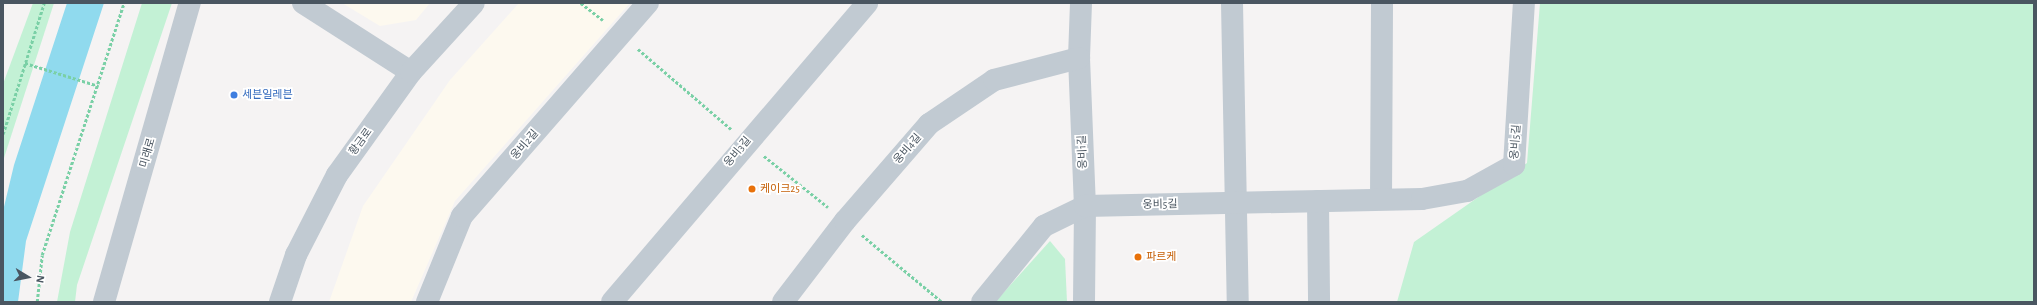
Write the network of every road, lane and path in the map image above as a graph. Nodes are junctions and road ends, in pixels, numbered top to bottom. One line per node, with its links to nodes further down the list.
1 (44, 3): 15 (path)
2 (124, 3): 17 (path)
3 (190, 3): 26 (street, 미래로)
4 (302, 3): 16 (street)
5 (474, 3): 16 (street, 황금로)
6 (581, 3): 13 (path)
7 (648, 3): 13 (street, 웅비2길)
8 (867, 3): 19 (street, 웅비3길)
9 (1081, 3): 14 (street, 웅비1길)
10 (1232, 3): 22 (street)
11 (1382, 3): 20 (street)
12 (1524, 3): 20 (street, 웅비5길)
13 (621, 35): 19 (path); 28 (street, 웅비2길)
14 (1079, 58): 23 (street, 웅비1길); 24 (street, 웅비4길)
15 (24, 63): 17 (path); 18 (path)
16 (411, 72): 27 (street, 황금로)
17 (99, 86): 25 (path)
18 (3, 134)
19 (747, 142): 24 (path); 29 (street, 웅비3길)
20 (1381, 198): 21 (street, 웅비5길)
21 (1318, 201): 22 (street, 웅비5길); 35 (street)
22 (1235, 204): 23 (street, 웅비5길); 34 (street)
23 (1085, 206): 32 (street); 33 (street, 웅비1길)
24 (846, 221): 30 (street, 웅비4길); 31 (path)
25 (37, 302)
26 (104, 302)
27 (280, 302)
28 (427, 302)
29 (612, 302)
30 (782, 302)
31 (942, 302)
32 (982, 302)
33 (1084, 302)
34 (1238, 302)
35 (1319, 302)

